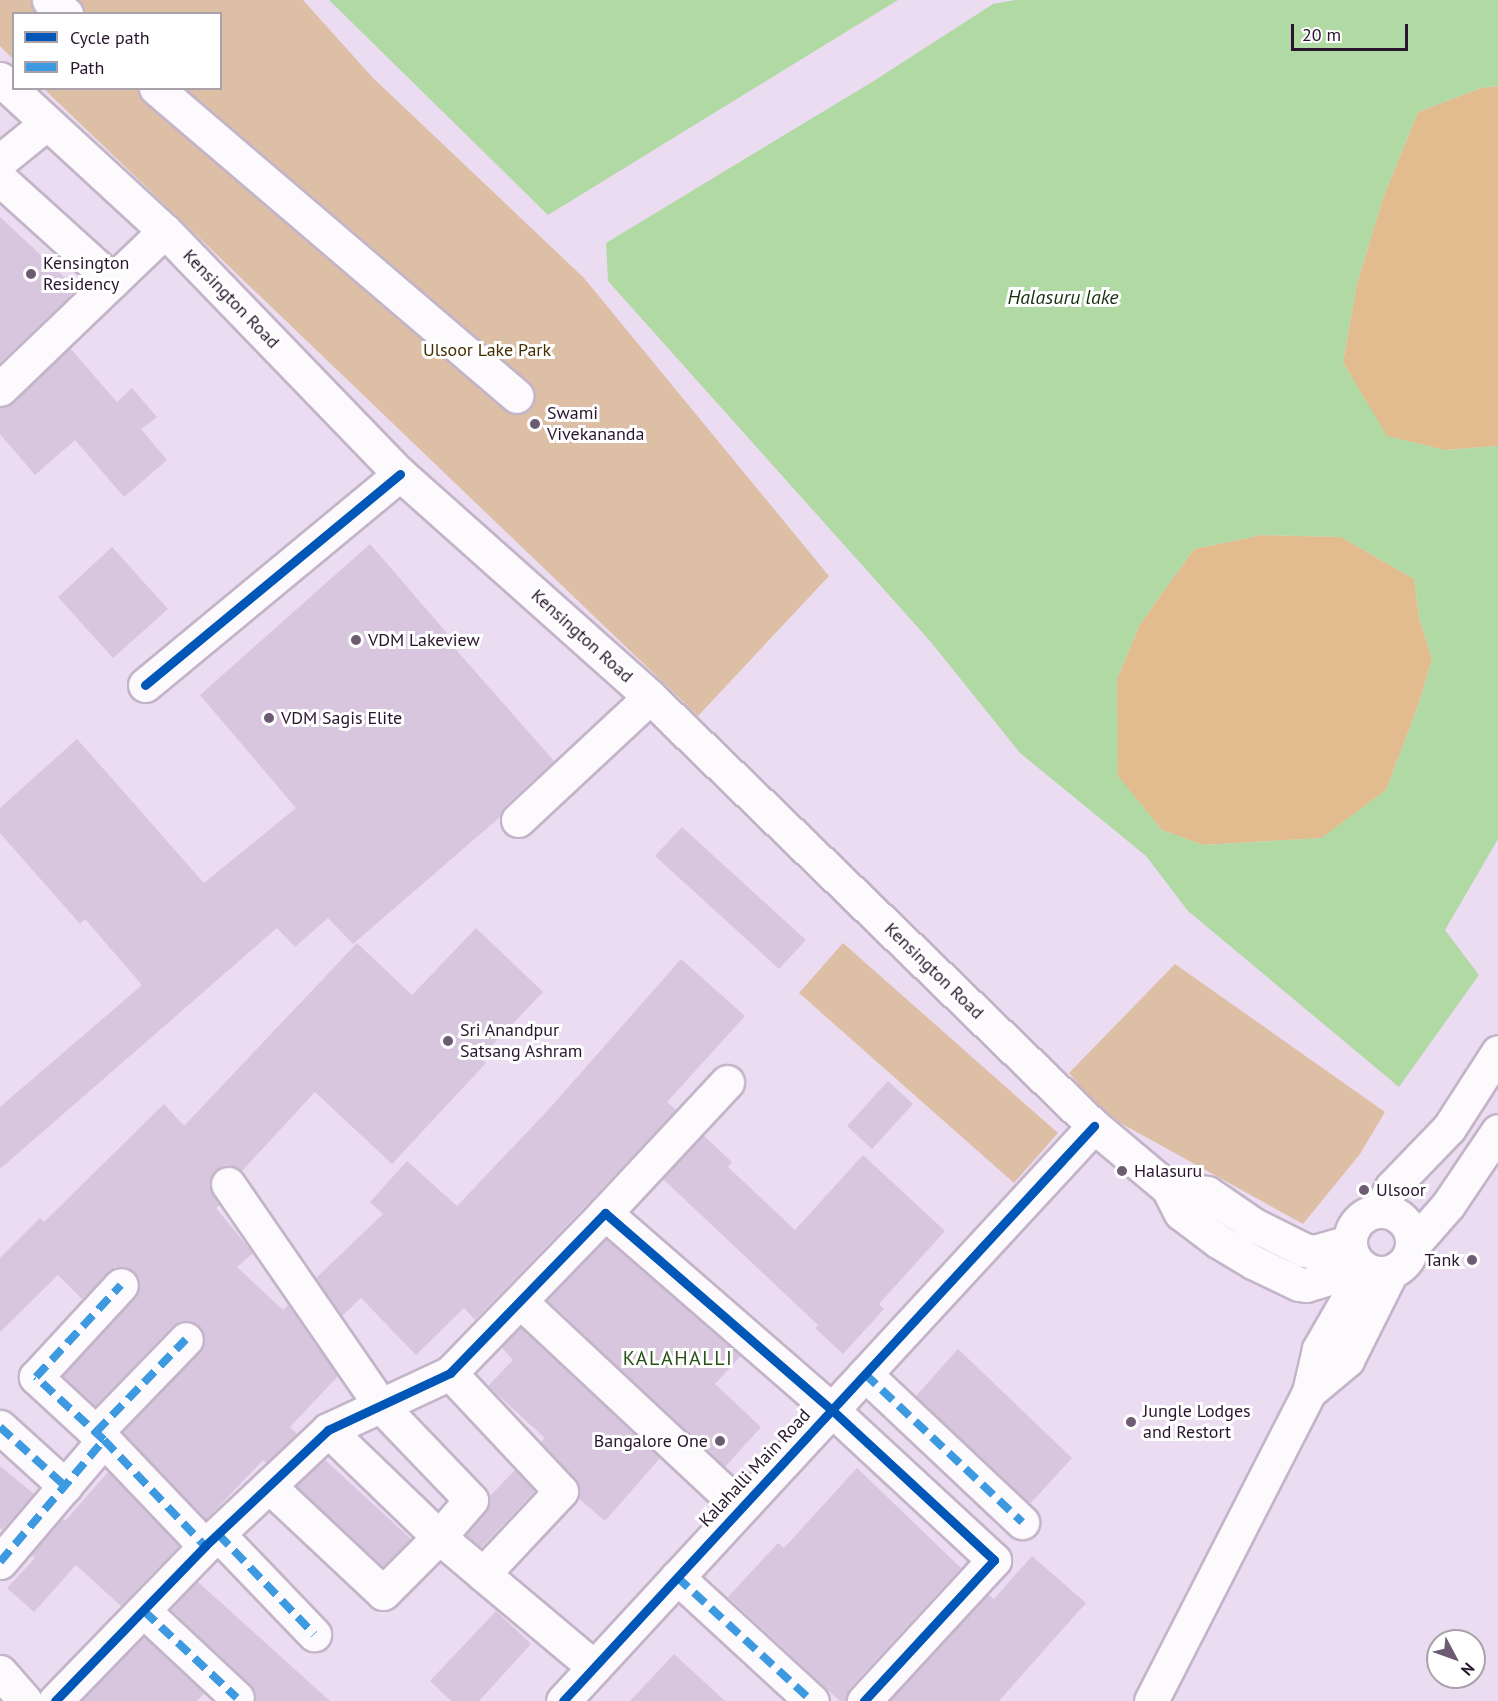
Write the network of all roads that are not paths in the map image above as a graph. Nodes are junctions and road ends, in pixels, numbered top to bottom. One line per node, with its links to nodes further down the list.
1 (49, 0): 2 (street)
2 (64, 12)
3 (0, 79): 5 (street, Kensington Road)
4 (158, 90): 12 (street)
5 (43, 119): 6 (street); 7 (street); 9 (street, Kensington Road)
6 (0, 147)
7 (0, 161)
8 (0, 179): 10 (street)
9 (165, 231): 10 (street); 13 (street, Kensington Road)
10 (113, 281): 11 (street)
11 (0, 389)
12 (516, 396)
13 (400, 474): 14 (street); 15 (street, Kensington Road)
14 (145, 684)
15 (650, 697): 16 (street); 19 (street, Kensington Road)
16 (518, 820)
17 (1498, 1052): 22 (street)
18 (728, 1082): 23 (street)
19 (1094, 1126): 25 (street, Kensington Road); 30 (street, Kalahalli Main Road)
20 (1498, 1131): 24 (street)
21 (228, 1184): 31 (street)
22 (1379, 1211): 24 (street); 25 (street)
23 (605, 1214): 27 (street); 32 (street)
24 (1412, 1246): 25 (street)
25 (1367, 1263): 55 (street)
26 (122, 1285): 35 (street)
27 (520, 1302): 29 (street); 38 (street)
28 (186, 1339): 35 (street)
29 (450, 1373): 31 (street); 43 (street)
30 (865, 1374): 32 (street, Kalahalli Main Road); 39 (street)
31 (381, 1406): 34 (street); 40 (street)
32 (832, 1410): 38 (street, Kalahalli Main Road); 54 (street)
33 (0, 1427): 36 (street)
34 (328, 1430): 37 (street); 40 (street)
35 (100, 1436): 36 (street); 41 (street)
36 (65, 1486): 42 (street)
37 (268, 1486): 40 (street); 41 (street)
38 (741, 1508): 44 (street, Kalahalli Main Road)
39 (1022, 1522)
40 (439, 1537): 43 (street)
41 (212, 1540): 45 (street); 46 (street)
42 (0, 1562)
43 (483, 1574): 47 (street)
44 (677, 1577): 47 (street, Kalahalli Main Road); 53 (street)
45 (144, 1611): 49 (street); 51 (street)
46 (314, 1634)
47 (594, 1667): 52 (street, Kalahalli Main Road)
48 (0, 1672): 50 (street)
49 (237, 1698)
50 (24, 1701)
51 (55, 1701)
52 (563, 1701)
53 (812, 1701)
54 (864, 1701)
55 (1151, 1701)

